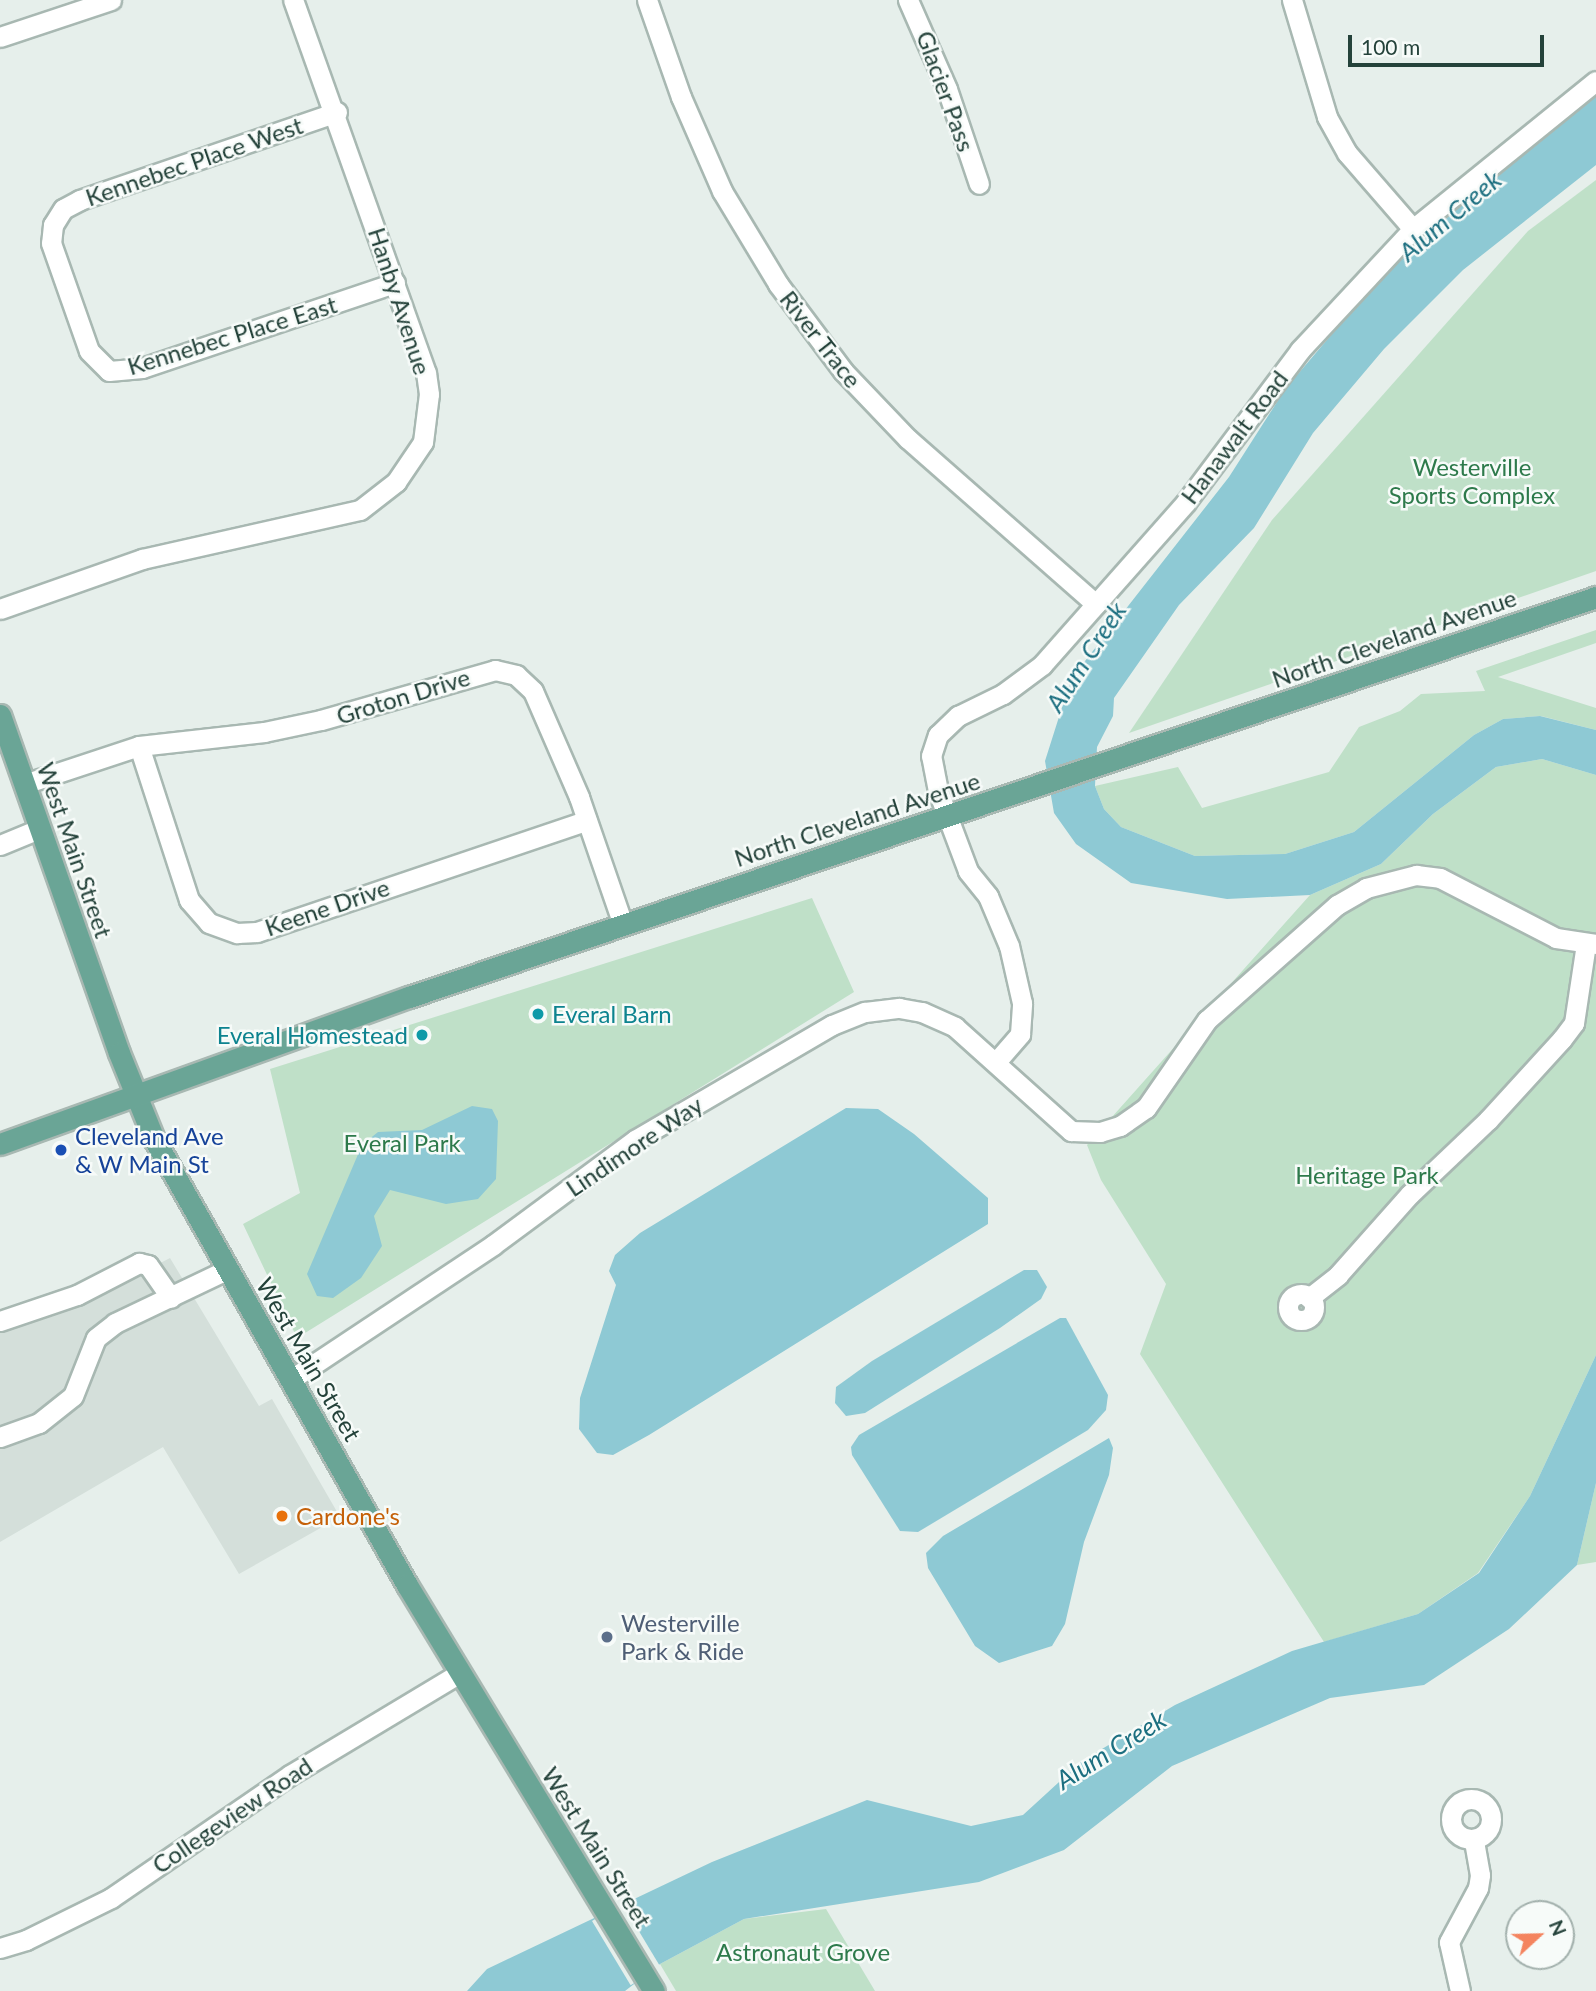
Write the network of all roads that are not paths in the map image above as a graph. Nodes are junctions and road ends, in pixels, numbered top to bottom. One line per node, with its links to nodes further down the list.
1 (111, 0): 6 (street)
2 (293, 0): 8 (street, Hanby Avenue)
3 (648, 0): 14 (street, River Trace)
4 (908, 0): 9 (street, Glacier Pass)
5 (1292, 0): 10 (street)
6 (0, 37)
7 (1596, 81): 10 (street, Hanawalt Road)
8 (337, 112): 11 (street, Hanby Avenue); 12 (street, Kennebec Place West)
9 (979, 184)
10 (1413, 229): 14 (street, Hanawalt Road)
11 (395, 284): 12 (street, Kennebec Place East); 15 (street, Hanby Avenue)
12 (71, 299)
13 (1596, 597): 19 (main road, North Cleveland Avenue)
14 (1096, 604): 19 (street, Hanawalt Road)
15 (0, 609)
16 (0, 715): 18 (main road, West Main Street)
17 (139, 747): 18 (street, Groton Drive); 20 (street, Groton Drive); 20 (street, Keene Drive)
18 (24, 784): 21 (main road, West Main Street)
19 (947, 817): 23 (main road, North Cleveland Avenue); 25 (street, Hanawalt Road)
20 (587, 820): 23 (street, Groton Drive)
21 (40, 829): 22 (street); 26 (main road, West Main Street)
22 (0, 845)
23 (622, 925): 26 (main road, North Cleveland Avenue)
24 (1591, 944): 25 (street, Lindimore Way); 30 (street)
25 (996, 1062): 32 (street, Lindimore Way)
26 (135, 1095): 27 (main road, North Cleveland Avenue); 28 (main road, West Main Street)
27 (0, 1144)
28 (228, 1269): 29 (street); 32 (main road, West Main Street)
29 (171, 1298): 31 (street); 33 (street)
30 (1309, 1298)
31 (0, 1321)
32 (290, 1380): 34 (main road, West Main Street)
33 (0, 1437)
34 (460, 1673): 36 (street, Collegeview Road); 37 (main road, West Main Street)
35 (1474, 1840): 38 (street)
36 (0, 1948)
37 (654, 1991)
38 (1460, 1991)

